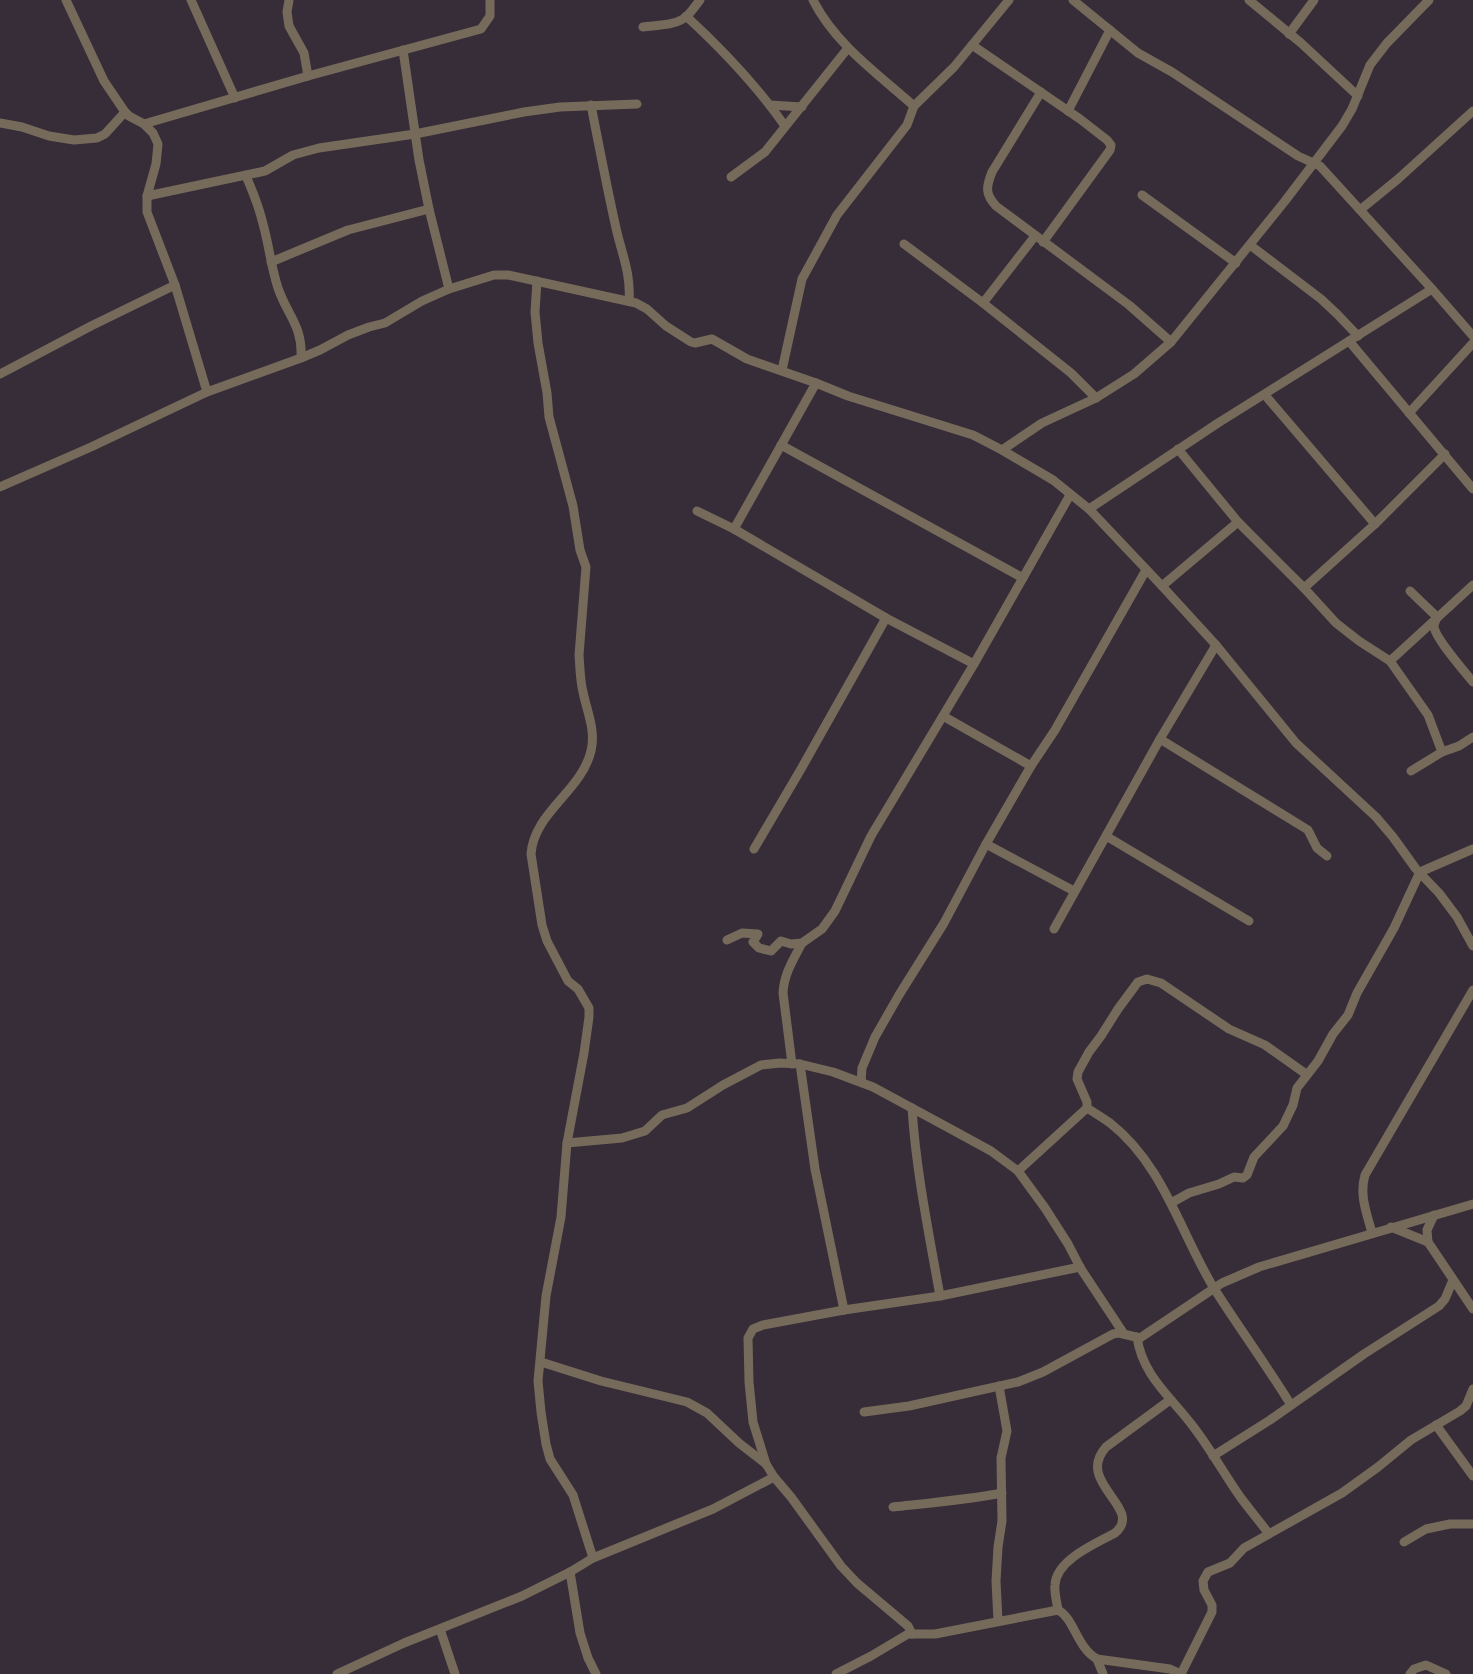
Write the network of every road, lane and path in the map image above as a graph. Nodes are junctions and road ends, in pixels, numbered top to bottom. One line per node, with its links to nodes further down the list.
1 (66, 0): 31 (street)
2 (191, 0): 23 (street)
3 (289, 0): 20 (street)
4 (490, 0): 19 (street)
5 (700, 0): 13 (street)
6 (813, 0): 18 (street)
7 (1009, 0): 17 (street)
8 (1073, 0): 15 (street)
9 (1249, 0): 16 (street)
10 (1314, 0): 16 (street)
11 (1429, 0): 12 (street)
12 (1418, 4): 22 (street)
13 (686, 16): 14 (street); 26 (street)
14 (642, 27)
15 (1110, 30): 29 (street); 36 (street)
16 (1289, 34): 22 (street)
17 (972, 45): 21 (street); 27 (street)
18 (848, 48): 27 (street); 28 (street)
19 (403, 50): 20 (street); 35 (street)
20 (308, 76): 23 (street)
21 (1041, 92): 29 (street); 43 (street)
22 (1358, 96): 36 (street)
23 (235, 98): 33 (street)
24 (637, 104): 25 (street)
25 (591, 105): 35 (street); 52 (street)
26 (770, 105): 28 (street); 34 (street)
27 (914, 106): 60 (street)
28 (802, 107): 34 (street)
29 (1068, 111): 43 (street)
30 (1473, 111): 42 (street)
31 (125, 112): 32 (street); 33 (street)
32 (0, 123)
33 (144, 124): 40 (street)
34 (785, 126): 38 (street)
35 (415, 134): 37 (street); 41 (street)
36 (1313, 163): 42 (street); 45 (street)
37 (246, 176): 40 (street); 46 (street)
38 (731, 177)
39 (1142, 195): 47 (street)
40 (147, 196): 49 (street)
41 (429, 209): 46 (street); 50 (street)
42 (1360, 210): 51 (street)
43 (1039, 239): 53 (street); 57 (street)
44 (904, 244): 53 (street)
45 (1250, 246): 47 (street); 54 (street)
46 (271, 262): 59 (street)
47 (1236, 263): 57 (street)
48 (537, 281): 50 (street); 52 (street); 115 (street)
49 (175, 285): 61 (street); 63 (street)
50 (449, 289): 59 (street)
51 (1432, 289): 54 (street); 55 (street)
52 (629, 301): 60 (street)
53 (983, 303): 65 (street)
54 (1358, 336): 56 (street)
55 (1473, 336)
56 (1349, 341): 64 (street); 66 (street)
57 (1171, 342): 65 (street)
58 (1473, 343): 66 (street)
59 (302, 358): 63 (street)
60 (782, 370): 62 (street)
61 (0, 374)
62 (816, 383): 67 (street); 69 (street)
63 (207, 392): 71 (street)
64 (1265, 395): 68 (street); 77 (street)
65 (1096, 398): 69 (street)
66 (1409, 413): 70 (street)
67 (781, 445): 78 (street); 80 (street)
68 (1178, 449): 74 (street); 76 (street)
69 (1002, 450): 73 (street)
70 (1445, 454): 72 (street); 77 (street)
71 (0, 487)
72 (1473, 489)
73 (1070, 495): 74 (street); 80 (street)
74 (1089, 509): 79 (street)
75 (697, 511): 78 (street)
76 (1239, 522): 82 (street); 83 (street)
77 (1375, 524): 83 (street)
78 (734, 530): 86 (street)
79 (1146, 570): 82 (street); 95 (street)
80 (1023, 578): 89 (street)
81 (1473, 585): 85 (street)
82 (1162, 586): 87 (street)
83 (1304, 588): 88 (street)
84 (1410, 591): 85 (street)
85 (1437, 617): 88 (street); 90 (street)
86 (886, 618): 89 (street); 99 (street)
87 (1216, 645): 93 (street); 102 (street)
88 (1390, 661): 94 (street)
89 (974, 664): 91 (street)
90 (1473, 682)
91 (944, 716): 95 (street); 107 (street)
92 (1473, 737): 94 (street)
93 (1160, 739): 97 (street); 101 (street)
94 (1442, 752): 96 (street)
95 (1031, 765): 98 (street)
96 (1411, 771)
97 (1106, 836): 103 (street); 104 (street)
98 (986, 844): 103 (street); 112 (street)
99 (754, 849)
100 (1473, 849): 102 (street)
101 (1327, 856)
102 (1420, 872): 108 (street); 111 (street)
103 (1074, 891): 105 (street)
104 (1249, 921)
105 (1053, 929)
106 (727, 940): 107 (street)
107 (802, 943): 110 (street)
108 (1473, 946)
109 (1473, 990): 121 (street)
110 (796, 1064): 112 (street); 115 (street); 128 (street)
111 (1306, 1074): 114 (street); 117 (street)
112 (861, 1082): 113 (street)
113 (912, 1108): 116 (street); 126 (street)
114 (1087, 1108): 116 (street); 117 (street)
115 (567, 1143): 131 (street)
116 (1018, 1171): 123 (street)
117 (1171, 1203): 125 (street)
118 (1473, 1204): 119 (street)
119 (1434, 1215): 120 (street); 122 (street)
120 (1391, 1227): 121 (street); 122 (street)
121 (1372, 1233): 125 (street)
122 (1428, 1242): 124 (street)
123 (1080, 1267): 126 (street); 129 (street)
124 (1453, 1280): 127 (street); 135 (street)
125 (1215, 1288): 130 (street); 135 (street)
126 (940, 1296): 128 (street)
127 (1473, 1309)
128 (844, 1310): 139 (street)
129 (1124, 1334): 130 (street); 132 (street)
130 (1137, 1337): 134 (street)
131 (541, 1362): 139 (street); 147 (street)
132 (999, 1386): 136 (street); 142 (street)
133 (1473, 1389): 137 (street)
134 (1170, 1400): 138 (street); 149 (street)
135 (1292, 1406): 138 (street)
136 (864, 1412)
137 (1436, 1425): 140 (street); 145 (street)
138 (1213, 1456): 145 (street)
139 (766, 1464): 141 (street)
140 (1473, 1476)
141 (774, 1477): 147 (street); 152 (street)
142 (1002, 1493): 143 (street); 150 (street)
143 (893, 1507)
144 (1473, 1524): 146 (street)
145 (1269, 1534): 159 (street)
146 (1404, 1542)
147 (593, 1558): 148 (street)
148 (570, 1572): 151 (street); 156 (street)
149 (1058, 1610): 150 (street); 153 (street)
150 (998, 1621): 152 (street)
151 (440, 1629): 154 (street); 155 (street)
152 (912, 1634): 157 (street)
153 (1097, 1659): 158 (street); 159 (street)
154 (337, 1674)
155 (455, 1674)
156 (596, 1674)
157 (836, 1674)
158 (1103, 1674)
159 (1181, 1674)
160 (1410, 1674): 161 (street)
161 (1446, 1674)

